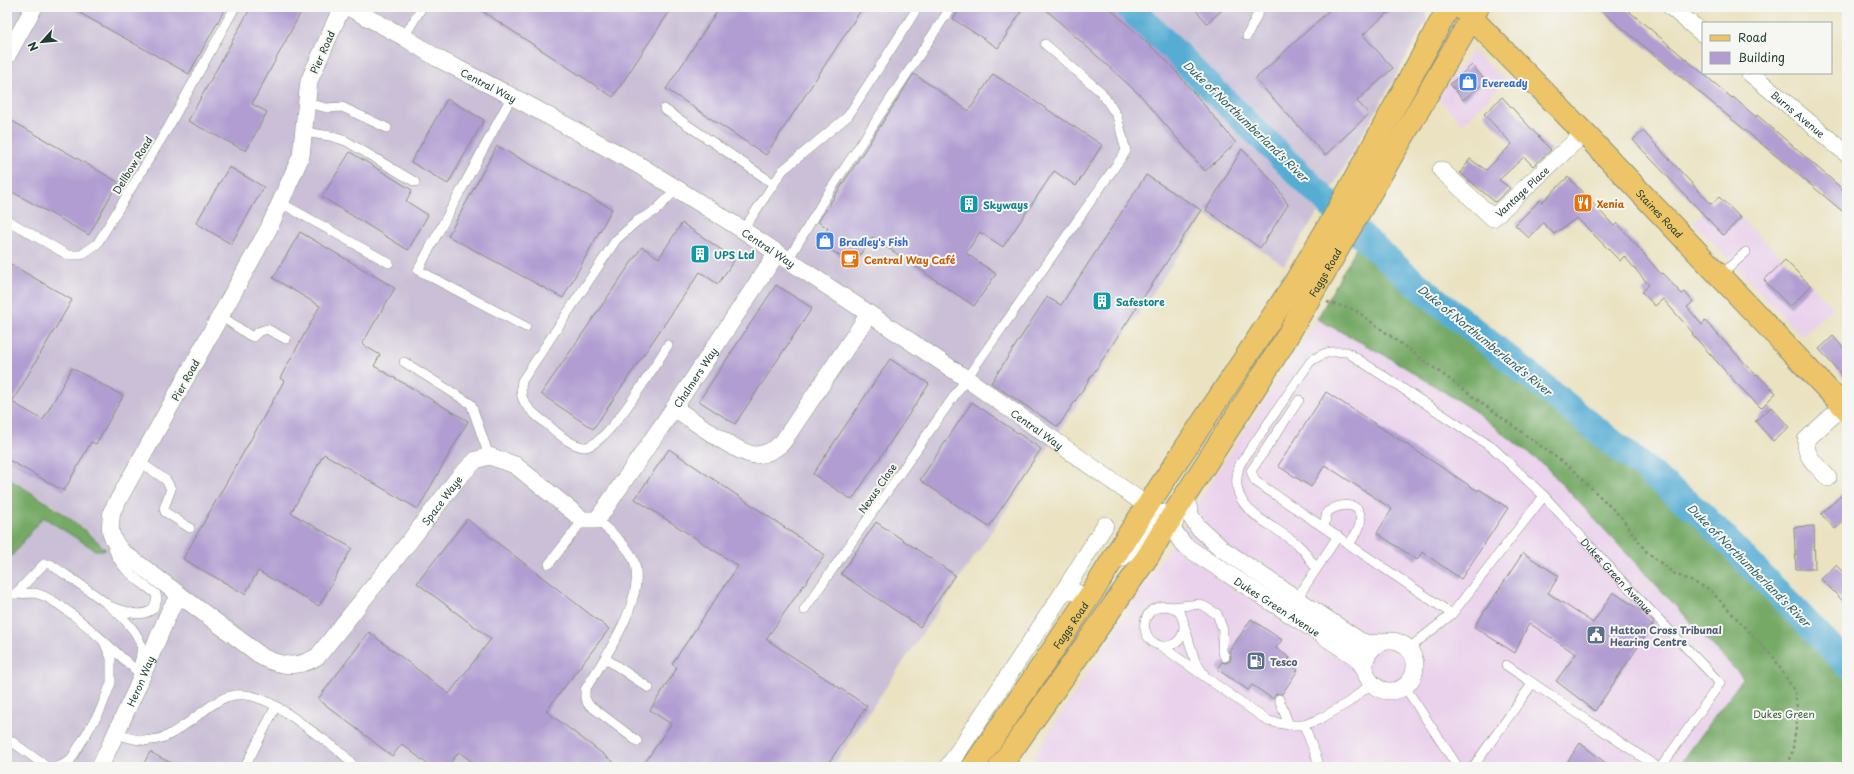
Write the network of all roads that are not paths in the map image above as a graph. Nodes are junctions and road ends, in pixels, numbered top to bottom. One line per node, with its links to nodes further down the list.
1 (34, 7): 16 (street)
2 (235, 7): 30 (lane, Dellbow Road)
3 (342, 7): 19 (street, Pier Road)
4 (348, 7): 14 (street, Central Way)
5 (422, 7): 14 (lane)
6 (918, 7): 27 (lane)
7 (951, 7): 33 (lane)
8 (1261, 7): 13 (lane)
9 (1448, 7): 52 (main road, Faggs Road)
10 (1671, 7): 12 (street)
11 (1470, 11): 23 (main road, Staines Road); 46 (main road, Faggs Road)
12 (1702, 33)
13 (1247, 36)
14 (404, 37): 18 (street, Central Way)
15 (1045, 44): 42 (lane, Nexus Close)
16 (7, 56)
17 (1751, 74): 24 (street, Burns Avenue)
18 (512, 96): 28 (street, Central Way); 38 (lane)
19 (307, 103): 21 (lane); 22 (street, Pier Road)
20 (664, 109): 27 (lane)
21 (387, 128)
22 (304, 132): 26 (lane); 29 (street, Pier Road)
23 (1584, 133): 25 (street, Vantage Place); 35 (main road, Staines Road)
24 (1847, 154)
25 (1441, 170)
26 (415, 182)
27 (774, 184): 31 (lane)
28 (677, 189): 31 (street, Central Way); 40 (lane)
29 (281, 203): 34 (lane); 37 (street, Pier Road)
30 (7, 220)
31 (743, 230): 33 (street, Central Way)
32 (1746, 252): 35 (lane)
33 (783, 257): 36 (street, Central Way); 44 (street, Chalmers Way)
34 (389, 263)
35 (1720, 276): 45 (main road, Staines Road)
36 (869, 314): 42 (street, Central Way); 44 (street)
37 (221, 316): 39 (lane); 48 (street, Pier Road)
38 (526, 327)
39 (286, 340)
40 (668, 345)
41 (404, 362): 47 (lane)
42 (968, 379): 52 (street, Central Way); 72 (lane, Nexus Close)
43 (1299, 400): 55 (lane)
44 (674, 408): 53 (street, Chalmers Way)
45 (1845, 408): 49 (street)
46 (1231, 423): 50 (main road, Faggs Road); 52 (main road)
47 (489, 456): 53 (street); 68 (street, Space Waye)
48 (140, 462): 56 (lane); 58 (street, Pier Road)
49 (1828, 478)
50 (1185, 496): 52 (main road, Faggs Road); 61 (street, Dukes Green Avenue)
51 (1544, 496): 64 (lane, Dukes Green Avenue); 73 (lane); 106 (lane, Dukes Green Avenue)
52 (1159, 510): 60 (street); 61 (street, Dukes Green Avenue); 62 (main road, Faggs Road); 66 (main road, Faggs Road)
53 (590, 520): 63 (lane); 80 (lane)
54 (1105, 525): 65 (street)
55 (1324, 527): 57 (lane); 59 (lane)
56 (190, 528)
57 (1338, 536): 59 (lane); 64 (lane)
58 (111, 538): 68 (street); 70 (lane)
59 (1349, 544): 73 (lane)
60 (1185, 546): 62 (street, Faggs Road); 83 (street, Dukes Green Avenue)
61 (1222, 549): 69 (street, Dukes Green Avenue)
62 (1148, 556): 96 (main road, Faggs Road)
63 (549, 564)
64 (1316, 569): 69 (lane)
65 (1064, 591): 66 (street); 100 (street)
66 (1091, 593): 101 (main road, Faggs Road)
67 (11, 594): 70 (lane); 75 (lane)
68 (180, 594): 88 (street, Heron Way)
69 (1296, 600): 76 (street, Dukes Green Avenue)
70 (111, 606): 82 (lane)
71 (1171, 607): 74 (lane); 77 (lane); 79 (lane)
72 (804, 610)
73 (1452, 614): 78 (lane)
74 (1184, 627): 77 (lane); 84 (lane)
75 (104, 642): 82 (lane); 94 (lane)
76 (1380, 643): 78 (street); 83 (street)
77 (1161, 646): 84 (lane)
78 (1408, 649): 86 (street)
79 (1225, 657)
80 (605, 658): 87 (lane); 95 (lane)
81 (1506, 665): 85 (lane)
82 (137, 671): 88 (lane)
83 (1369, 676): 86 (street); 92 (lane)
84 (1207, 679): 91 (lane)
85 (1532, 684): 104 (lane); 105 (lane)
86 (1405, 686): 103 (lane)
87 (649, 688)
88 (136, 690): 93 (street, Heron Way)
89 (1279, 699): 91 (lane)
90 (276, 706): 93 (lane); 98 (lane); 99 (lane)
91 (1289, 725): 92 (lane)
92 (1304, 725): 102 (lane)
93 (115, 734): 97 (street, Heron Way)
94 (7, 738)
95 (637, 741)
96 (1006, 764)
97 (100, 767)
98 (245, 767)
99 (354, 767)
100 (948, 767)
101 (973, 767)
102 (1314, 767)
103 (1458, 767)
104 (1473, 767)
105 (1657, 767)
106 (1661, 767)

